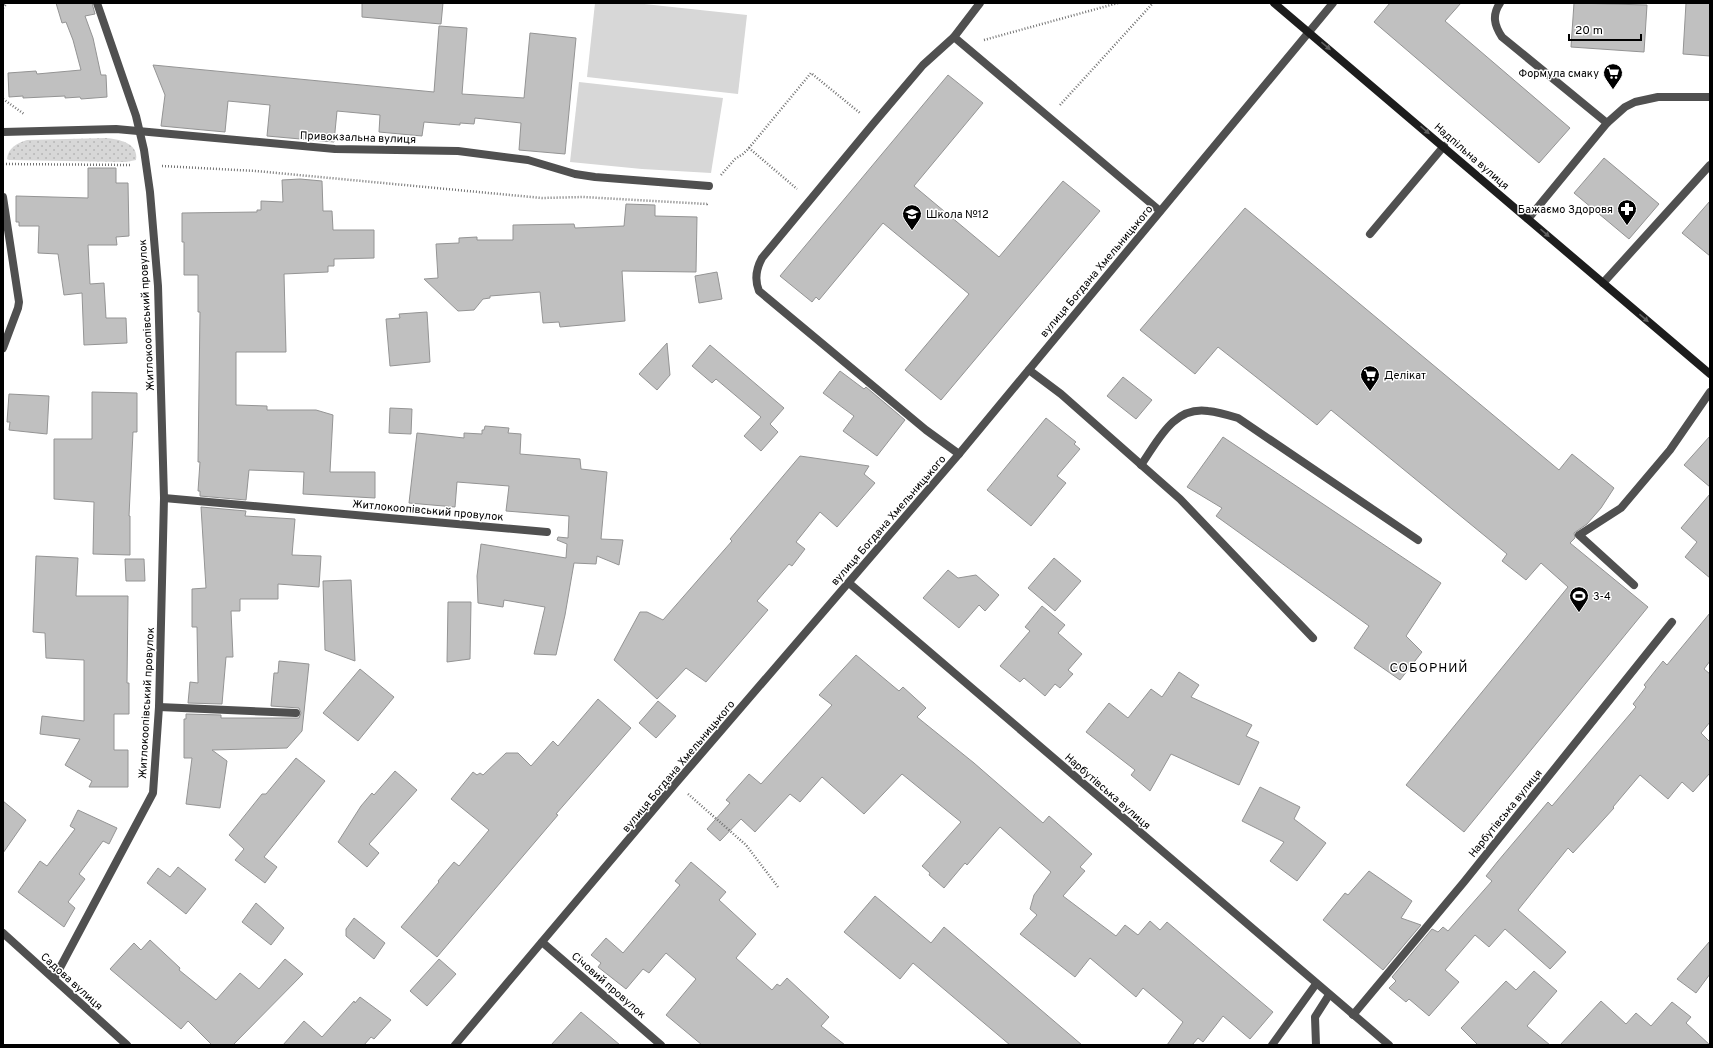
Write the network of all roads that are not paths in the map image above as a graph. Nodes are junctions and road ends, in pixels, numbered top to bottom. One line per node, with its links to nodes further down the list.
1 (97, 3): 10 (street, Житлокоопівський провулок)
2 (980, 3): 7 (street)
3 (1274, 3): 6 (main road, Надпільна вулиця)
4 (1333, 3): 6 (street, вулиця Богдана Хмельницького)
5 (1500, 3): 9 (street)
6 (1309, 32): 12 (main road, Надпільна вулиця, one-way to 12); 16 (street, вулиця Богдана Хмельницького)
7 (954, 37): 16 (street); 25 (street)
8 (1710, 97): 9 (street)
9 (1607, 123): 17 (street)
10 (139, 131): 11 (street, Привокзальна вулиця); 14 (street, Привокзальна вулиця); 27 (street, Житлокоопівський провулок)
11 (3, 132)
12 (1444, 146): 17 (main road, Надпільна вулиця); 18 (street)
13 (1710, 165): 20 (street)
14 (709, 186)
15 (3, 197): 19 (street)
16 (1160, 211): 22 (street, вулиця Богдана Хмельницького)
17 (1528, 219): 20 (main road, Надпільна вулиця, one-way to 20)
18 (1370, 234)
19 (7, 239): 21 (street)
20 (1603, 283): 23 (main road, Надпільна вулиця, one-way to 23)
21 (3, 348)
22 (1029, 370): 25 (street, вулиця Богдана Хмельницького); 26 (street)
23 (1710, 374)
24 (1710, 392): 31 (street)
25 (959, 454): 30 (street, вулиця Богдана Хмельницького)
26 (1141, 465): 29 (street); 33 (street)
27 (164, 498): 28 (street, Житлокоопівський провулок); 34 (street, Житлокоопівський провулок)
28 (547, 532)
29 (1418, 540)
30 (849, 582): 37 (street, вулиця Богдана Хмельницького); 39 (street, Нарбутівська вулиця)
31 (1634, 584)
32 (1672, 622): 41 (street, Нарбутівська вулиця)
33 (1313, 638)
34 (159, 707): 35 (street); 38 (street, Житлокоопівський провулок)
35 (296, 712)
36 (3, 933): 38 (street, Садова вулиця)
37 (542, 942): 43 (street, вулиця Богдана Хмельницького); 44 (street, Січовий провулок)
38 (54, 979): 42 (street, Садова вулиця)
39 (1316, 984): 40 (street, Нарбутівська вулиця); 45 (street)
40 (1329, 995): 41 (street, Нарбутівська вулиця); 46 (street)
41 (1353, 1015): 47 (street, Нарбутівська вулиця)
42 (127, 1045)
43 (455, 1045)
44 (661, 1045)
45 (1272, 1045)
46 (1316, 1045)
47 (1389, 1045)

